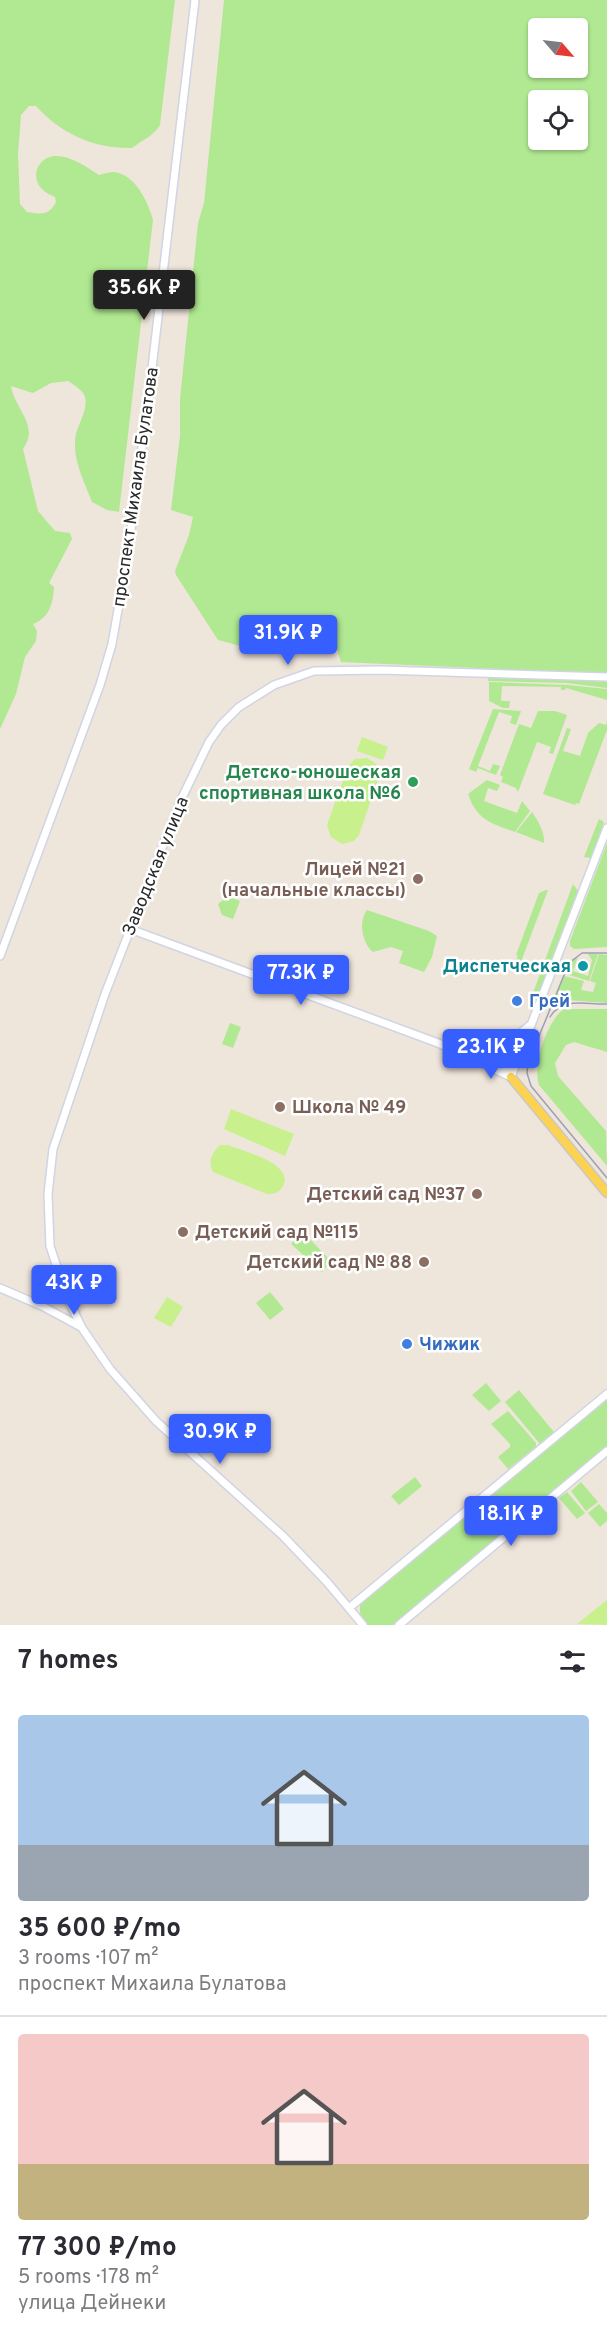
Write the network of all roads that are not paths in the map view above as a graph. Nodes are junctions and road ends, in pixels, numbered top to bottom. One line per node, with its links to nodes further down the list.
1 (195, 0): 5 (street, проспект Михаила Булатова)
2 (607, 677): 4 (street, Заводская улица)
3 (607, 828): 6 (street)
4 (130, 928): 8 (street); 12 (street, Заводская улица)
5 (0, 956)
6 (531, 1024): 7 (street); 9 (street)
7 (515, 1038): 8 (street); 9 (street)
8 (479, 1061): 9 (street)
9 (511, 1077): 10 (main road)
10 (607, 1193)
11 (0, 1288): 13 (street, Заводская улица)
12 (67, 1297): 13 (street); 14 (street, Заводская улица)
13 (54, 1313): 14 (street, Заводская улица)
14 (82, 1328): 17 (street, Заводская улица)
15 (607, 1394): 17 (street)
16 (607, 1451): 19 (street)
17 (349, 1608): 18 (street, Заводская улица)
18 (363, 1625)
19 (399, 1625)

